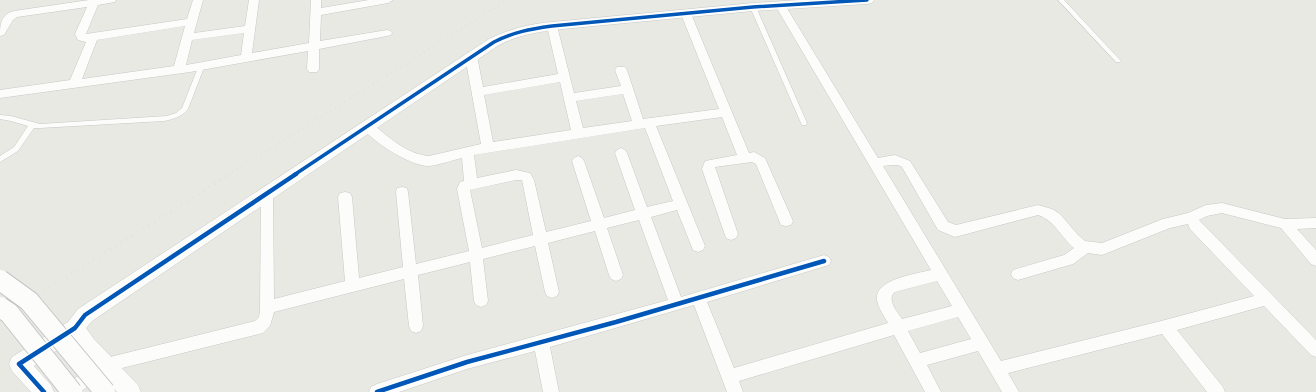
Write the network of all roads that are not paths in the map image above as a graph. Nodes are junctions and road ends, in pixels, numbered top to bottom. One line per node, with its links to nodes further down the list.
1 (111, 0): 8 (street)
2 (198, 0): 13 (street)
3 (254, 0): 15 (street)
4 (316, 0): 11 (street)
5 (388, 0): 11 (street)
6 (860, 0): 9 (street)
7 (1061, 0): 23 (lane)
8 (94, 2): 16 (street); 19 (street)
9 (780, 5): 10 (street); 47 (street)
10 (753, 7): 12 (street); 36 (lane)
11 (316, 12): 20 (street)
12 (686, 14): 14 (street); 34 (street)
13 (191, 22): 18 (street); 19 (street)
14 (552, 26): 21 (street); 28 (street)
15 (250, 29): 18 (street); 22 (street)
16 (0, 33)
17 (387, 33): 20 (street)
18 (187, 37): 25 (street)
19 (89, 38): 29 (street)
20 (314, 46): 22 (street); 26 (street)
21 (471, 56): 31 (street); 39 (street)
22 (246, 58): 24 (street)
23 (1118, 61)
24 (202, 65): 25 (street); 38 (lane)
25 (179, 69): 29 (street)
26 (313, 69)
27 (621, 70): 30 (street)
28 (564, 77): 31 (street); 33 (street)
29 (74, 85): 32 (street)
30 (628, 89): 33 (street); 37 (street)
31 (478, 92): 41 (street)
32 (0, 94)
33 (570, 98): 40 (street)
34 (727, 112): 37 (street); 45 (street)
35 (0, 117): 38 (lane)
36 (804, 123)
37 (644, 124): 40 (street); 52 (street)
38 (32, 126): 44 (lane)
39 (367, 126): 42 (street); 50 (street)
40 (578, 133): 41 (street)
41 (488, 147): 42 (street)
42 (468, 152): 48 (street)
43 (620, 153): 53 (street)
44 (0, 158)
45 (745, 158): 55 (street); 59 (street)
46 (578, 161): 57 (street)
47 (874, 163): 62 (street); 67 (street)
48 (471, 184): 60 (street); 63 (street)
49 (402, 192): 66 (street)
50 (267, 193): 78 (street); 83 (street)
51 (345, 197): 71 (street)
52 (681, 204): 53 (street); 61 (street)
53 (644, 213): 57 (street); 76 (street)
54 (1192, 218): 58 (street); 62 (street); 74 (street)
55 (786, 221)
56 (1316, 223): 58 (street)
57 (598, 224): 60 (street); 69 (street)
58 (1285, 224): 64 (street)
59 (731, 234)
60 (541, 238): 63 (street); 72 (street)
61 (698, 246)
62 (1085, 248): 68 (street)
63 (476, 254): 66 (street); 75 (street)
64 (1316, 260)
65 (824, 261): 73 (street)
66 (410, 270): 71 (street); 80 (street)
67 (940, 274): 79 (street); 81 (street)
68 (1018, 274)
69 (616, 275)
70 (0, 280): 94 (main road, bridge)
71 (352, 285): 78 (street)
72 (552, 292)
73 (699, 299): 76 (street); 90 (street)
74 (1267, 299): 82 (street); 86 (street)
75 (481, 301)
76 (677, 305): 84 (street)
77 (0, 307): 93 (main road, bridge)
78 (268, 307): 88 (street)
79 (961, 310): 81 (street); 85 (street)
80 (416, 326)
81 (898, 326): 87 (street); 90 (street)
82 (1165, 327): 89 (street); 101 (street)
83 (75, 328): 88 (street); 91 (street)
84 (541, 342): 96 (street); 97 (street)
85 (981, 343): 87 (street); 89 (street)
86 (1316, 350)
87 (916, 361): 99 (street)
88 (106, 365): 92 (street); 95 (street)
89 (997, 369): 100 (street)
90 (729, 377): 98 (street)
91 (44, 392)
92 (67, 392)
93 (72, 392)
94 (105, 392)
95 (130, 392)
96 (377, 392)
97 (551, 392)
98 (735, 392)
99 (933, 392)
100 (1011, 392)
101 (1217, 392)

